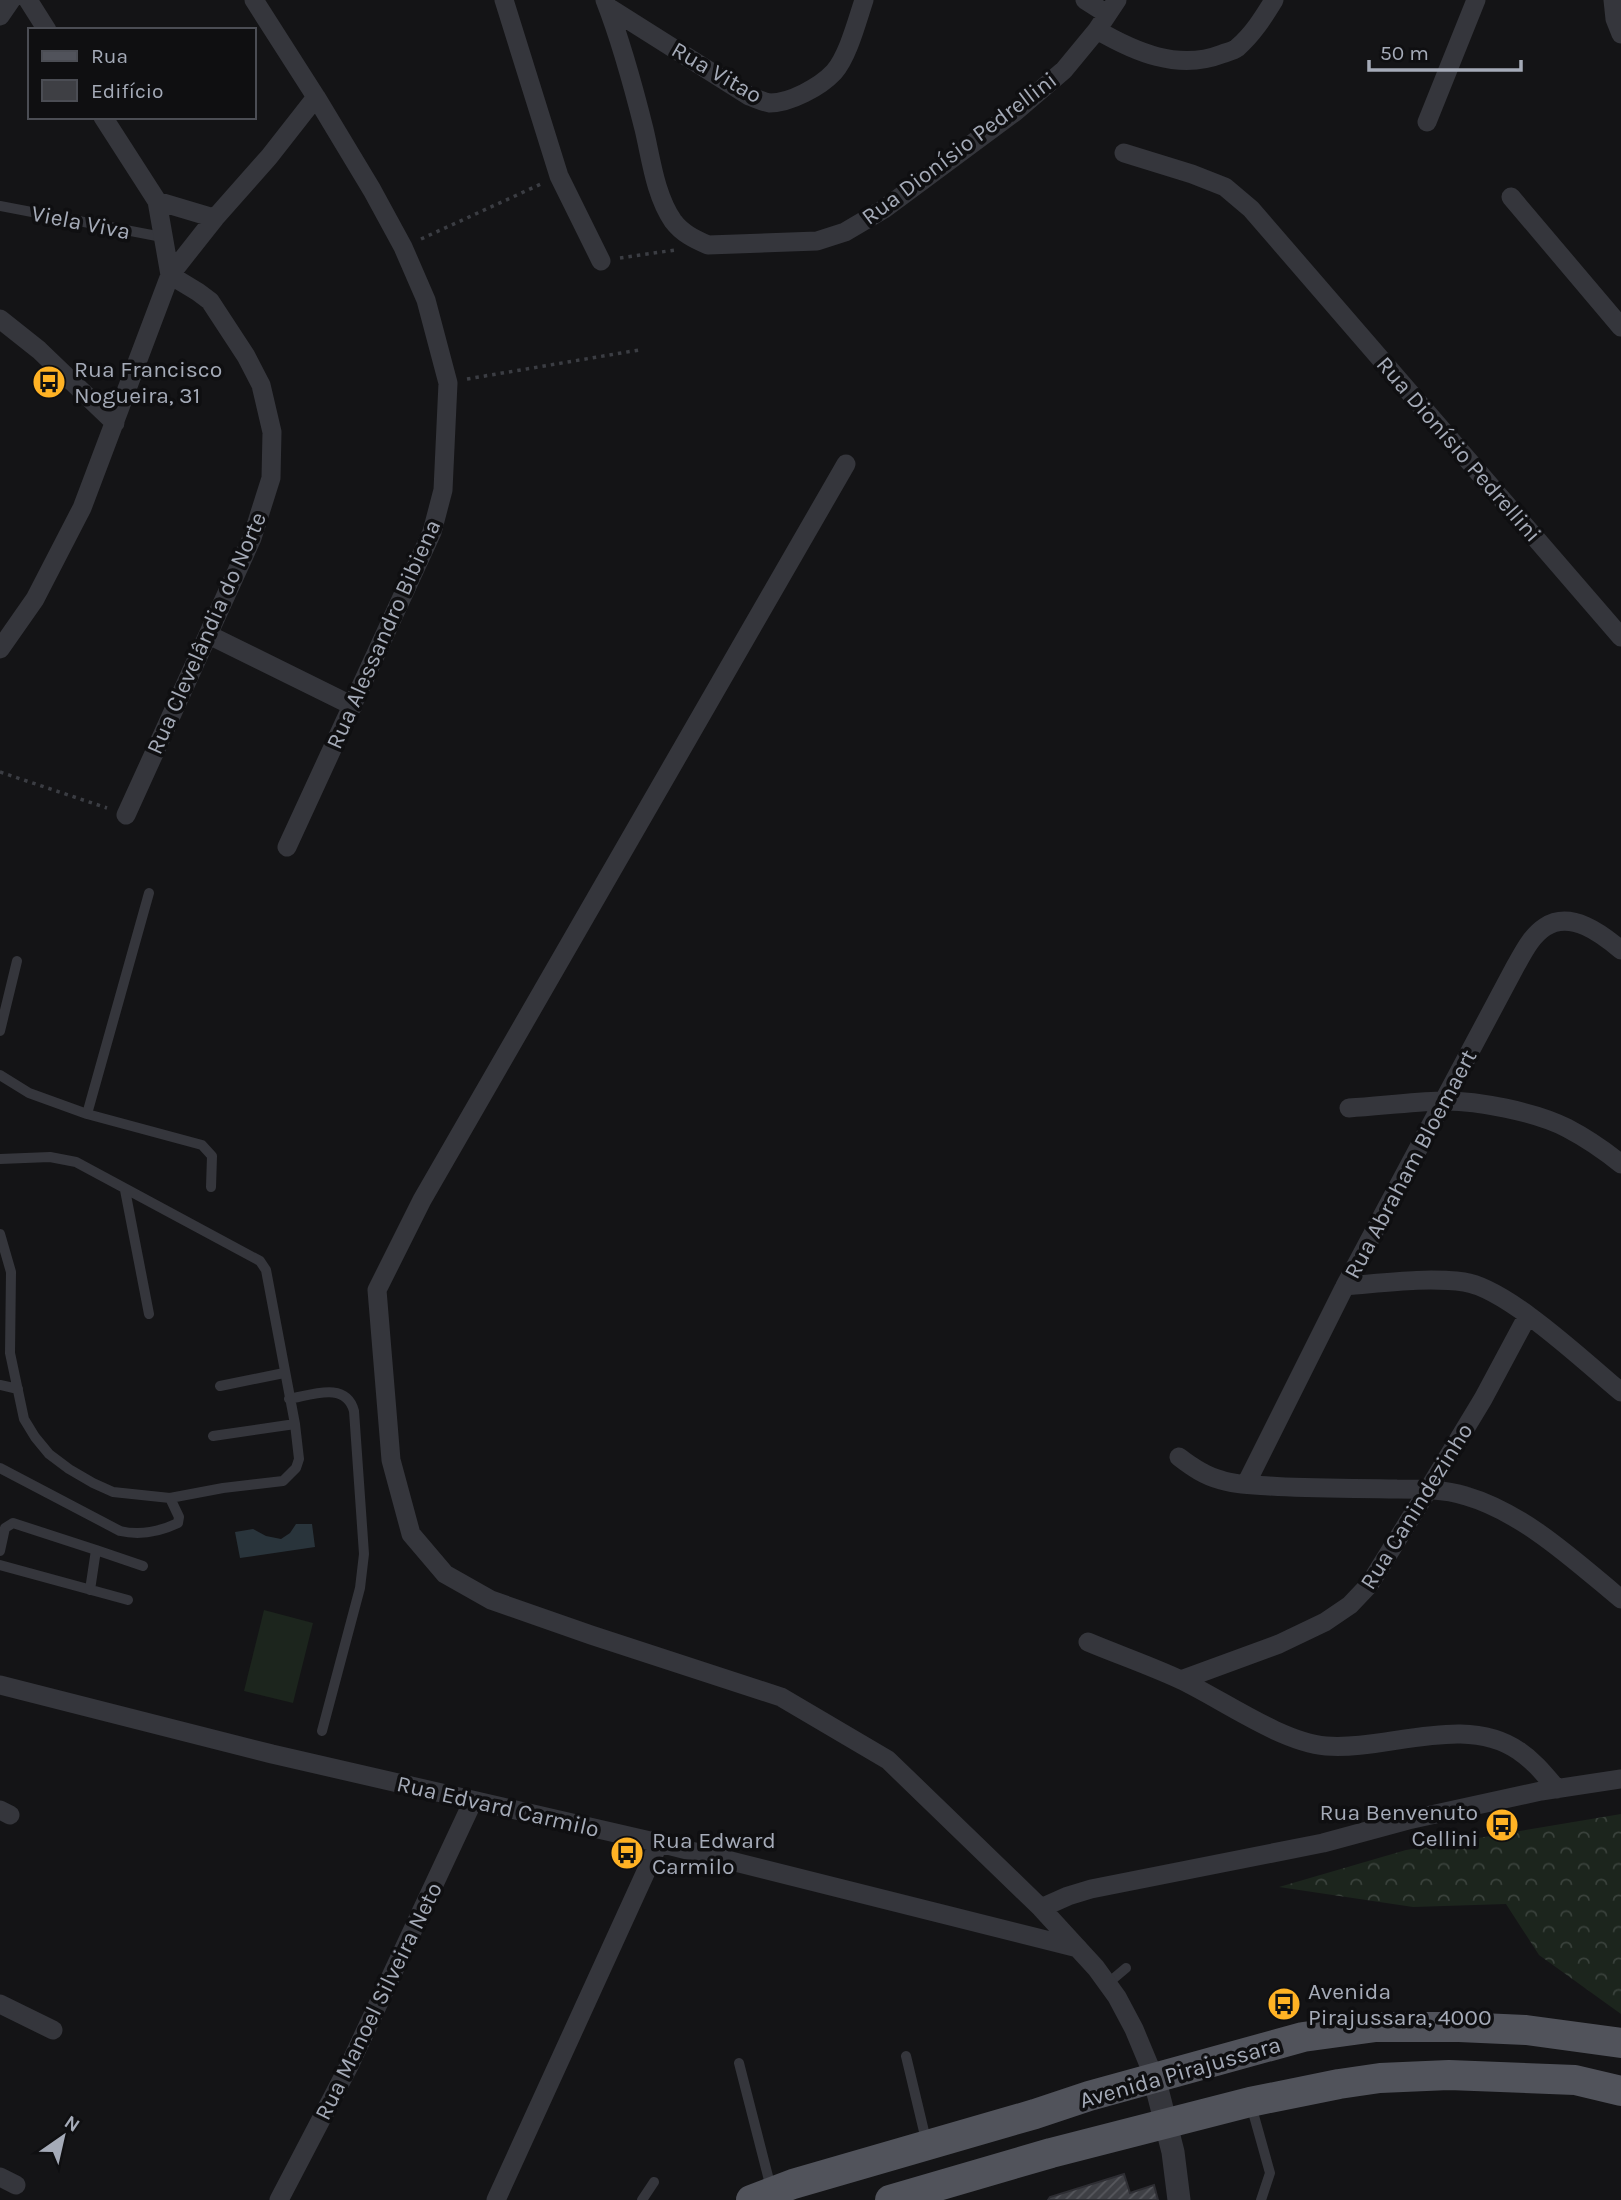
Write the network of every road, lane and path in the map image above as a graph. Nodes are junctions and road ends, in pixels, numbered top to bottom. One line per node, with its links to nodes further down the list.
1 (11, 0): 12 (street)
2 (28, 0): 13 (street)
3 (254, 0): 15 (street, Rua Alessandro Bibiena)
4 (504, 0): 19 (street)
5 (864, 0): 10 (street, Rua Vitao)
6 (1085, 0): 11 (street)
7 (1274, 0): 11 (street)
8 (1476, 0): 17 (street)
9 (1613, 0): 14 (street)
10 (606, 4): 25 (street)
11 (1107, 15): 25 (street, Rua Dionísio Pedrellini)
12 (0, 16)
13 (46, 28)
14 (1621, 34)
15 (316, 97): 23 (street); 26 (street, Rua Alessandro Bibiena)
16 (104, 119): 21 (street)
17 (1427, 122)
18 (1125, 153): 36 (street, Rua Dionísio Pedrellini)
19 (559, 176): 26 (path); 27 (street)
20 (1511, 197): 30 (street)
21 (157, 201): 23 (street); 24 (street)
22 (0, 206): 24 (lane, Viela Viva)
23 (214, 218): 28 (street)
24 (162, 237): 28 (street)
25 (708, 244): 27 (path)
26 (403, 247): 32 (street, Rua Alessandro Bibiena)
27 (601, 261)
28 (170, 275): 33 (street); 35 (street, Rua Clevelândia do Norte)
29 (0, 319): 33 (street)
30 (1621, 327)
31 (639, 350): 32 (path)
32 (448, 383): 38 (street, Rua Alessandro Bibiena)
33 (115, 422): 37 (street)
34 (846, 464): 88 (street)
35 (209, 635): 38 (street); 40 (street, Rua Clevelândia do Norte)
36 (1621, 637)
37 (0, 649)
38 (353, 706): 41 (street, Rua Alessandro Bibiena)
39 (0, 772): 40 (path)
40 (126, 815)
41 (288, 847)
42 (149, 893): 49 (lane)
43 (1621, 950): 47 (street, Rua Abraham Bloemaert)
44 (16, 961): 45 (lane)
45 (0, 1031)
46 (0, 1076): 49 (lane)
47 (1443, 1101): 48 (street); 51 (street); 55 (street, Rua Abraham Bloemaert)
48 (1349, 1108)
49 (87, 1114): 52 (lane)
50 (0, 1159): 53 (lane)
51 (1621, 1164)
52 (211, 1187)
53 (125, 1190): 56 (lane); 60 (lane)
54 (0, 1234): 58 (lane)
55 (1345, 1286): 57 (street); 70 (street, Rua Abraham Bloemaert)
56 (149, 1314)
57 (1528, 1315): 64 (street); 71 (street, Rua Canindezinho)
58 (5, 1325): 59 (lane)
59 (5, 1352): 63 (lane)
60 (284, 1373): 62 (lane); 65 (lane)
61 (0, 1385): 63 (lane)
62 (220, 1386)
63 (18, 1389): 72 (lane)
64 (1621, 1392)
65 (289, 1399): 66 (lane); 83 (lane)
66 (295, 1424): 67 (lane); 72 (lane)
67 (213, 1436)
68 (1179, 1457): 70 (street)
69 (0, 1468): 72 (lane)
70 (1246, 1484): 71 (street)
71 (1428, 1490): 78 (street); 81 (street, Rua Canindezinho)
72 (170, 1498)
73 (96, 1550): 74 (lane); 76 (lane); 77 (lane)
74 (0, 1552)
75 (0, 1565): 77 (lane)
76 (143, 1566)
77 (90, 1590): 79 (lane)
78 (1621, 1599)
79 (128, 1600)
80 (1088, 1642): 81 (street)
81 (1181, 1681): 85 (street)
82 (2, 1690): 86 (street, Rua Edvard Carmilo)
83 (322, 1731)
84 (1621, 1779): 85 (street)
85 (1557, 1789): 88 (street)
86 (473, 1801): 87 (street, Rua Edvard Carmilo); 104 (street, Rua Manoel Silveira Neto)
87 (659, 1843): 89 (street, Rua Edvard Carmilo); 105 (street)
88 (1041, 1908): 89 (street)
89 (1078, 1948): 91 (street)
90 (1126, 1968): 91 (lane)
91 (1107, 1984): 97 (street)
92 (0, 2004): 93 (street)
93 (53, 2030)
94 (1621, 2043): 97 (main road, Avenida Pirajussara)
95 (906, 2056): 101 (lane)
96 (739, 2063): 103 (lane)
97 (1154, 2077): 100 (street); 101 (main road, Avenida Pirajussara)
98 (1621, 2091): 99 (main road, Avenida Pirajussara)
99 (1250, 2102): 100 (main road, Avenida Pirajussara); 109 (lane)
100 (1166, 2124): 107 (main road, Avenida Pirajussara); 108 (street)
101 (928, 2145): 103 (main road, Avenida Pirajussara)
102 (654, 2182): 106 (lane)
103 (782, 2194)
104 (279, 2200)
105 (496, 2200)
106 (642, 2200)
107 (890, 2200)
108 (1179, 2200)
109 (1261, 2200)

